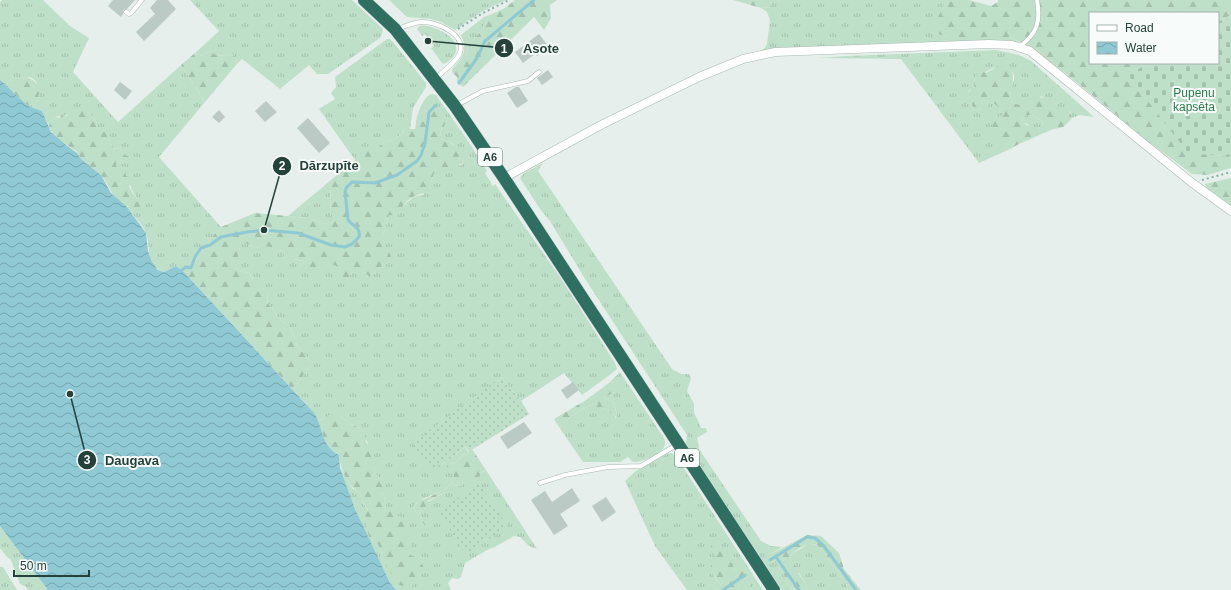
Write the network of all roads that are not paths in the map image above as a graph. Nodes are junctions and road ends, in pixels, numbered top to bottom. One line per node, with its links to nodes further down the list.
1 (142, 0): 4 (lane)
2 (364, 0): 5 (highway, A6)
3 (1037, 0): 6 (lane)
4 (126, 12)
5 (395, 30): 8 (highway, A6); 8 (lane)
6 (1018, 47): 10 (street); 11 (street)
7 (539, 72): 9 (lane)
8 (435, 79): 9 (highway, A6)
9 (455, 106): 10 (highway, A6)
10 (504, 178): 12 (highway, A6)
11 (1231, 210)
12 (678, 444): 13 (lane); 14 (highway, A6)
13 (540, 483)
14 (774, 590)

